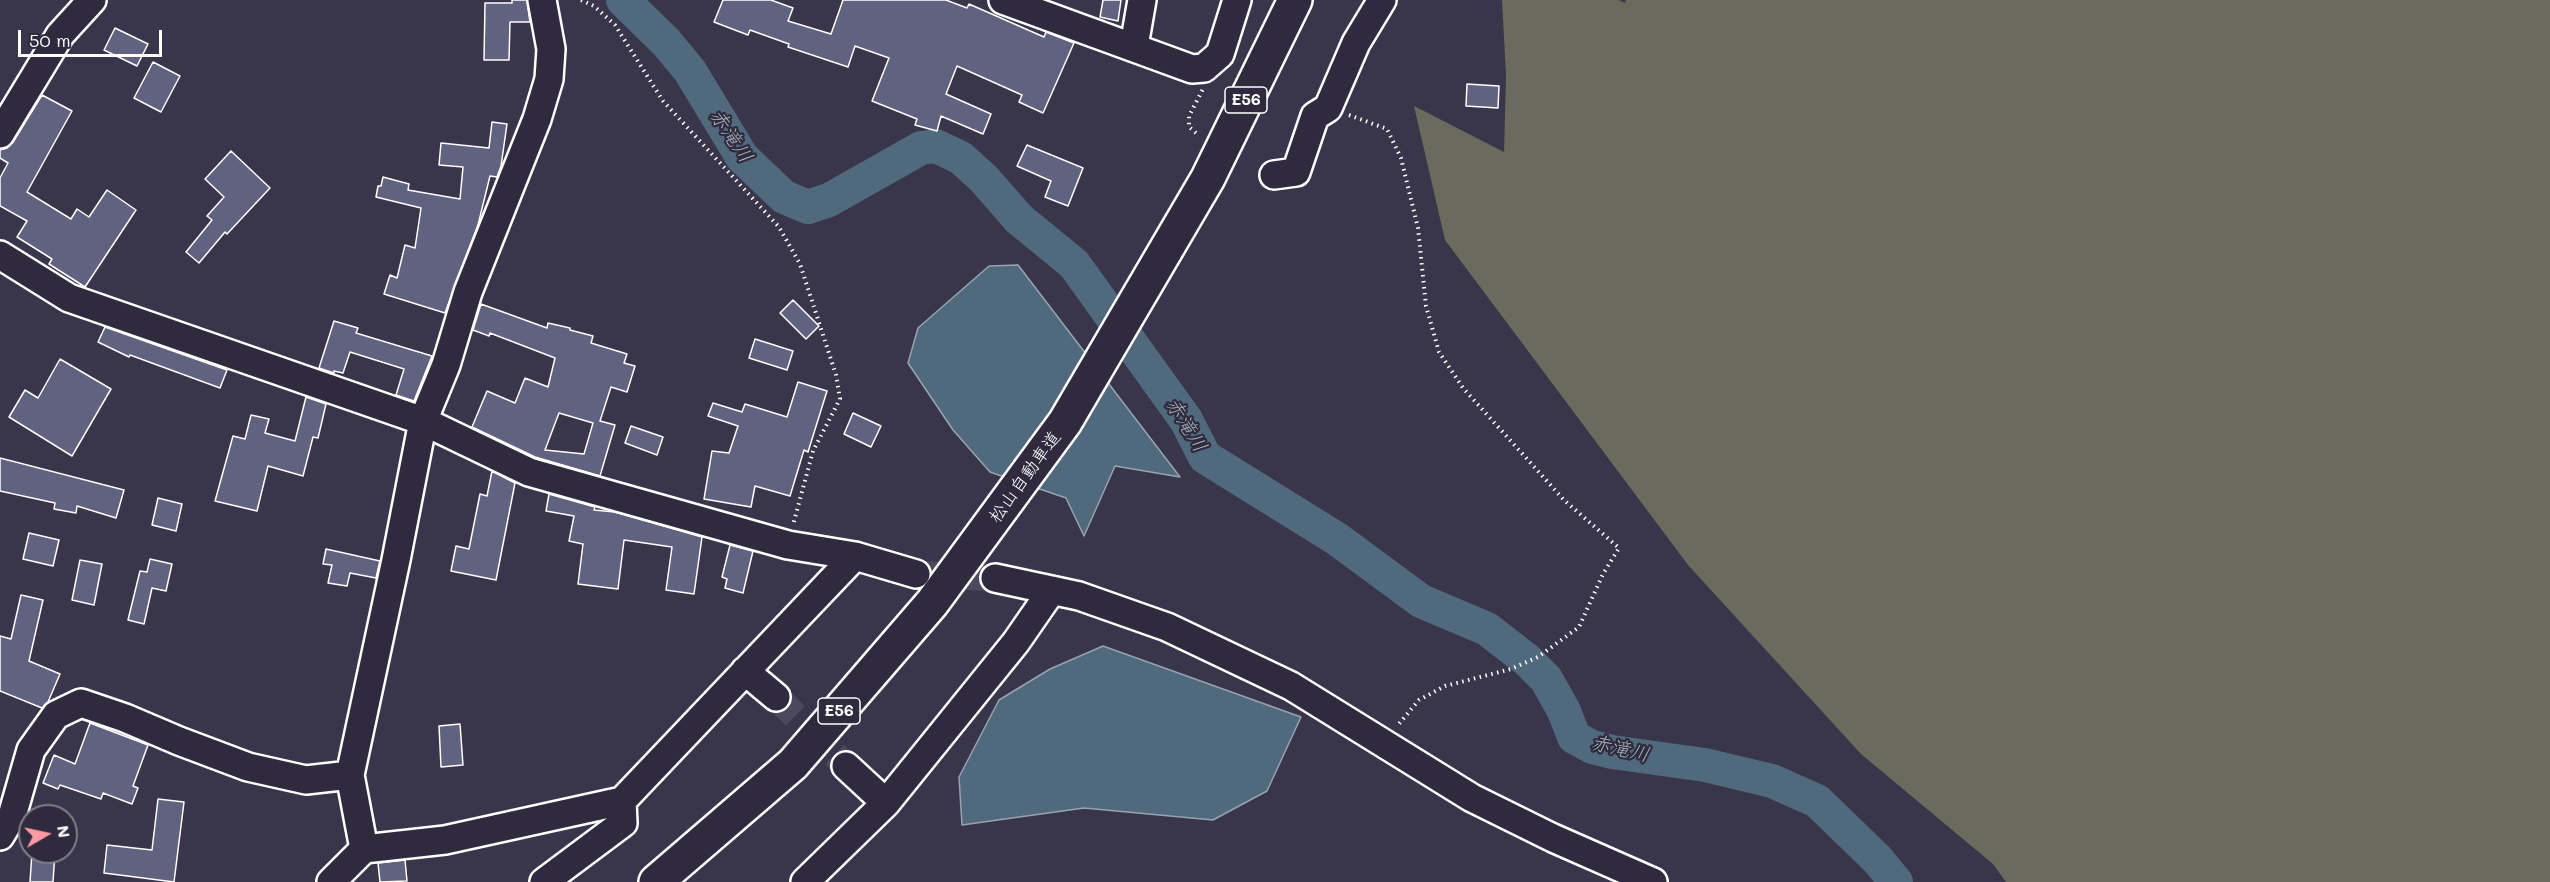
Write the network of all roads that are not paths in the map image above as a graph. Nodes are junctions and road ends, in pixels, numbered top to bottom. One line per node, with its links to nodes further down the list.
1 (92, 0): 10 (street)
2 (542, 0): 14 (street)
3 (1003, 0): 9 (street)
4 (1142, 0): 9 (street)
5 (1237, 0): 9 (street)
6 (1276, 0): 12 (highway)
7 (1295, 0): 12 (highway, 松山自動車道 / E56)
8 (1382, 0): 11 (street)
9 (1134, 46)
10 (0, 134)
11 (1274, 175)
12 (1196, 199): 29 (highway, 松山自動車道 / E56)
13 (0, 255): 14 (street)
14 (423, 421): 15 (street); 22 (street)
15 (855, 556): 16 (street); 19 (street)
16 (916, 574)
17 (995, 578): 18 (street)
18 (1052, 590): 24 (street); 31 (street)
19 (745, 670): 20 (street); 23 (street)
20 (776, 697)
21 (846, 766): 24 (street)
22 (350, 775): 25 (street); 26 (street)
23 (622, 801): 26 (street); 28 (street)
24 (886, 803): 30 (street)
25 (0, 836)
26 (364, 849): 27 (street)
27 (331, 882)
28 (544, 882)
29 (656, 882)
30 (804, 882)
31 (1653, 882)

